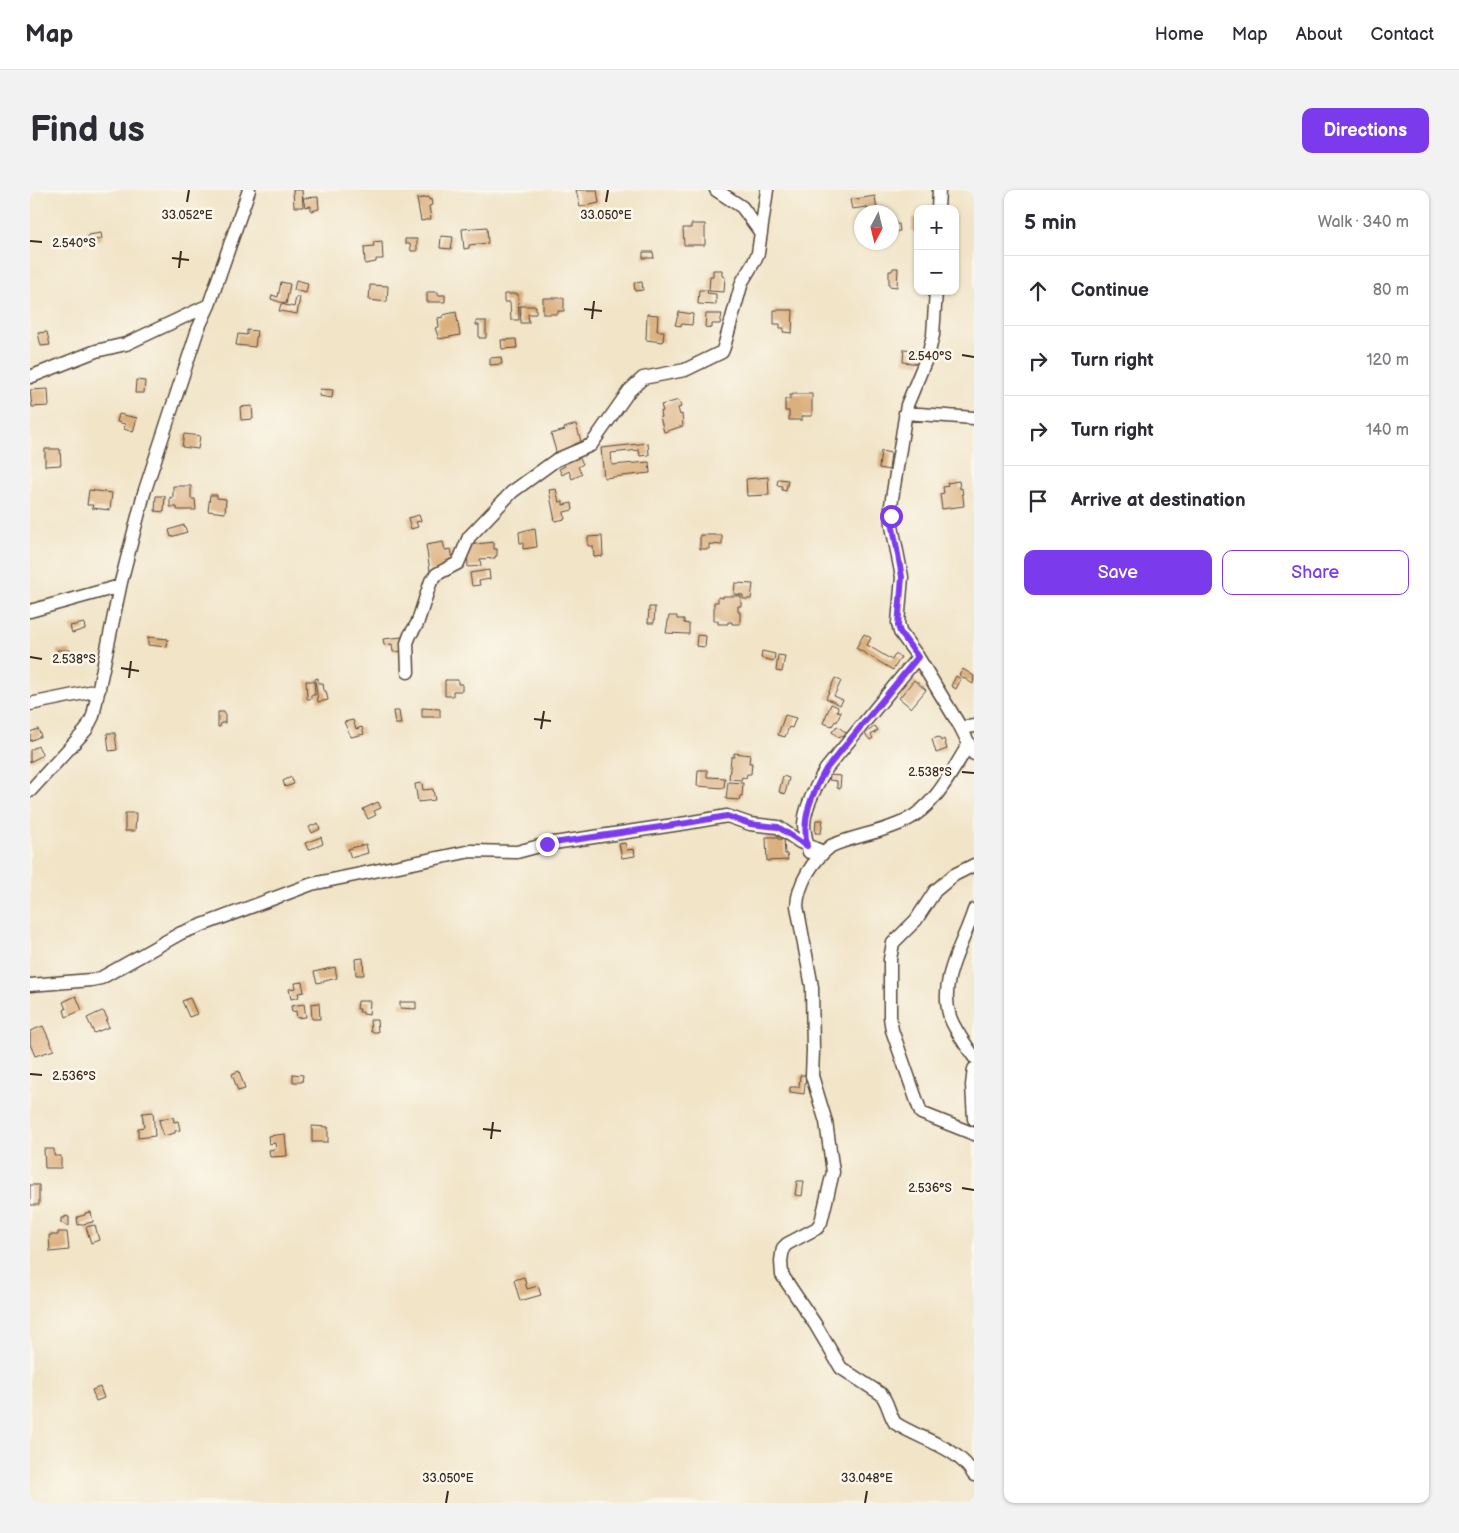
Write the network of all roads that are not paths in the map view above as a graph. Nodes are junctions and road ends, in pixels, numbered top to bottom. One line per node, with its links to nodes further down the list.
1 (249, 190): 8 (street)
2 (716, 190): 6 (street)
3 (767, 190): 6 (street)
4 (939, 190): 5 (street)
5 (938, 205)
6 (760, 233): 15 (street)
7 (936, 295): 10 (street)
8 (208, 305): 9 (street); 12 (street)
9 (30, 377)
10 (905, 413): 11 (street); 14 (street)
11 (974, 418)
12 (120, 586): 13 (street); 16 (street)
13 (30, 612)
14 (918, 657): 18 (street); 21 (street)
15 (408, 672)
16 (99, 690): 17 (street); 20 (street)
17 (30, 704)
18 (968, 727): 19 (street)
19 (971, 749): 22 (street)
20 (30, 792)
21 (807, 846): 22 (street); 23 (street); 26 (street)
22 (823, 852): 23 (street)
23 (812, 865): 31 (street)
24 (974, 866): 30 (street)
25 (974, 910): 27 (street)
26 (30, 986)
27 (974, 1057)
28 (974, 1069): 29 (street)
29 (974, 1119)
30 (974, 1134)
31 (974, 1475)

